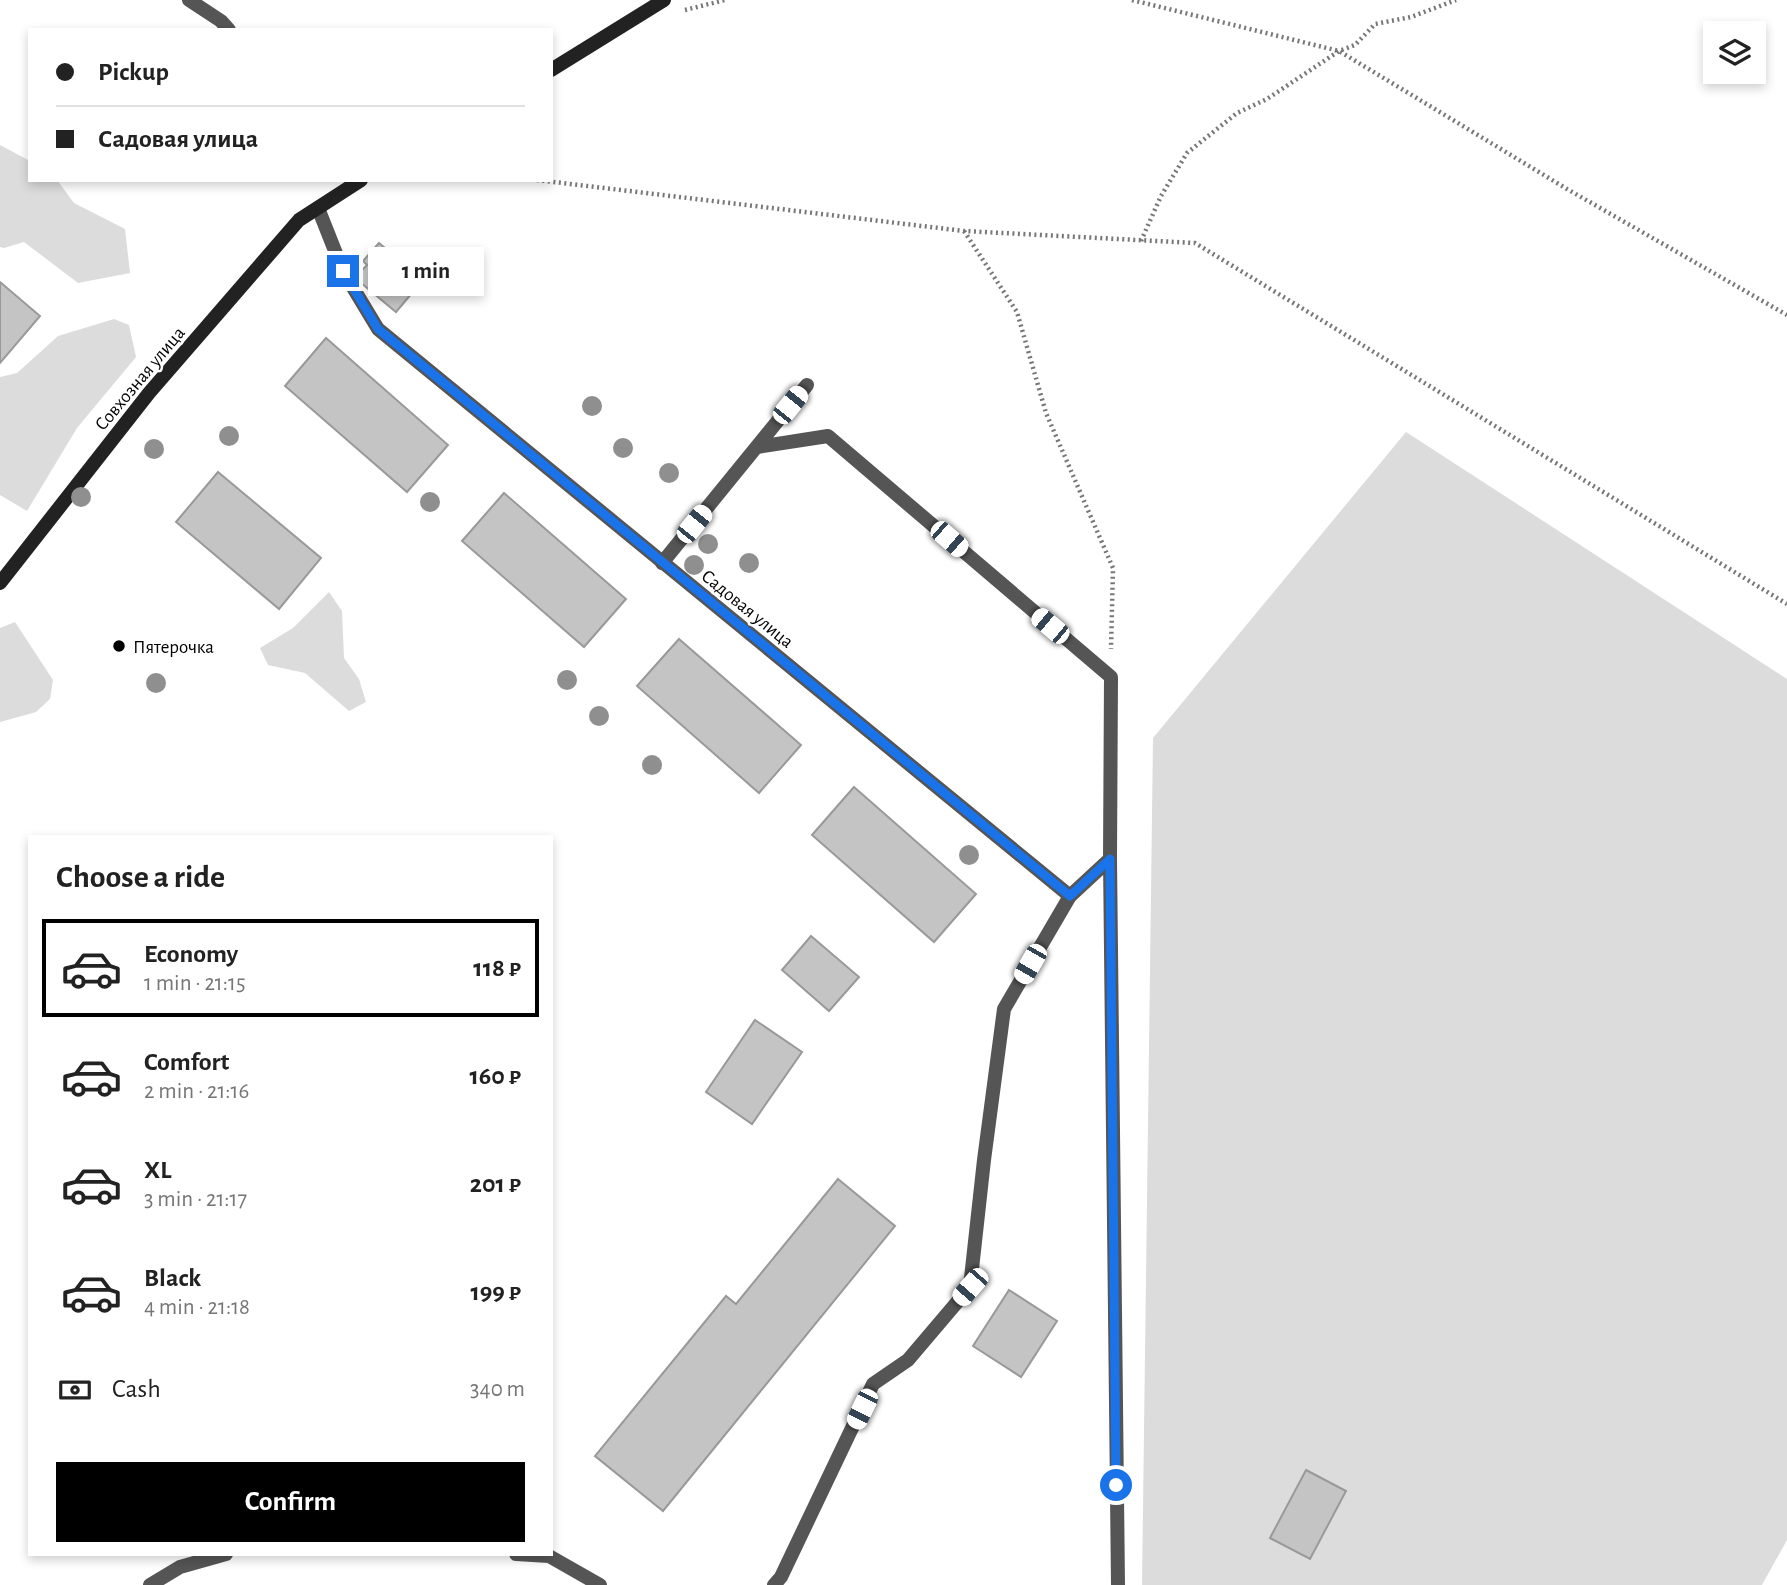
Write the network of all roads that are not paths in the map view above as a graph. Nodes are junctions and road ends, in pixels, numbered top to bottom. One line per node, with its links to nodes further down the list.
1 (189, 0): 3 (street)
2 (664, 0): 4 (street)
3 (227, 28)
4 (553, 69)
5 (358, 182): 6 (street, Совхозная улица)
6 (318, 208): 9 (street, Садовая улица); 10 (street, Совхозная улица)
7 (807, 385): 8 (street)
8 (757, 447): 9 (street); 11 (street)
9 (662, 563): 12 (street, Садовая улица)
10 (0, 583)
11 (1110, 859): 12 (street); 18 (street)
12 (1070, 896): 17 (street)
13 (219, 1556): 15 (street)
14 (549, 1556): 16 (street)
15 (150, 1585)
16 (600, 1585)
17 (774, 1585)
18 (1118, 1585)

